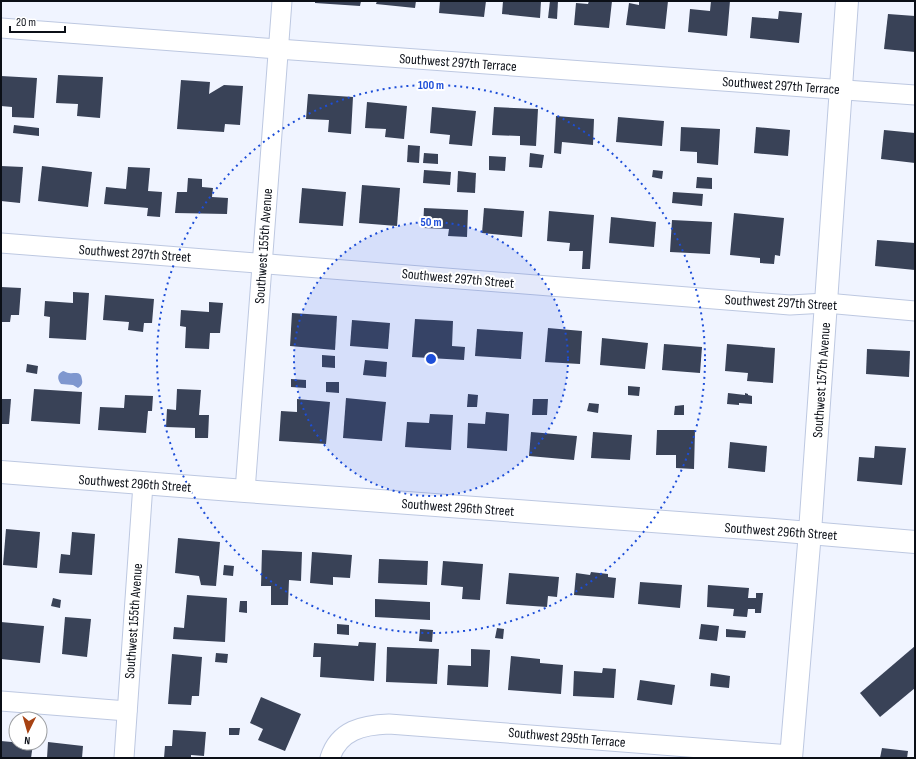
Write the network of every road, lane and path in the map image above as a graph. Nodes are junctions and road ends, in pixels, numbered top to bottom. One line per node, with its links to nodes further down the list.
1 (282, 1): 4 (street, Southwest 155th Avenue)
2 (846, 1): 5 (street, Southwest 157th Avenue)
3 (1, 28): 4 (street, Southwest 297th Terrace)
4 (278, 49): 5 (street, Southwest 297th Terrace); 8 (street, Southwest 155th Avenue)
5 (841, 89): 6 (street, Southwest 297th Terrace); 9 (street, Southwest 157th Avenue)
6 (915, 95)
7 (1, 243): 8 (street, Southwest 297th Street)
8 (262, 263): 9 (street, Southwest 297th Street); 13 (street, Southwest 155th Avenue)
9 (826, 303): 10 (street, Southwest 297th Street); 14 (street, Southwest 157th Avenue)
10 (915, 310)
11 (1, 472): 12 (street, Southwest 296th Street)
12 (143, 484): 13 (street, Southwest 296th Street); 17 (street, Southwest 155th Avenue)
13 (245, 491): 14 (street, Southwest 296th Street)
14 (810, 532): 15 (street, Southwest 296th Street); 18 (street, Southwest 157th Avenue)
15 (915, 542)
16 (1, 701): 17 (street)
17 (127, 711): 19 (street, Southwest 155th Avenue)
18 (791, 757): 20 (street, Southwest 295th Terrace)
19 (124, 758)
20 (330, 758)

